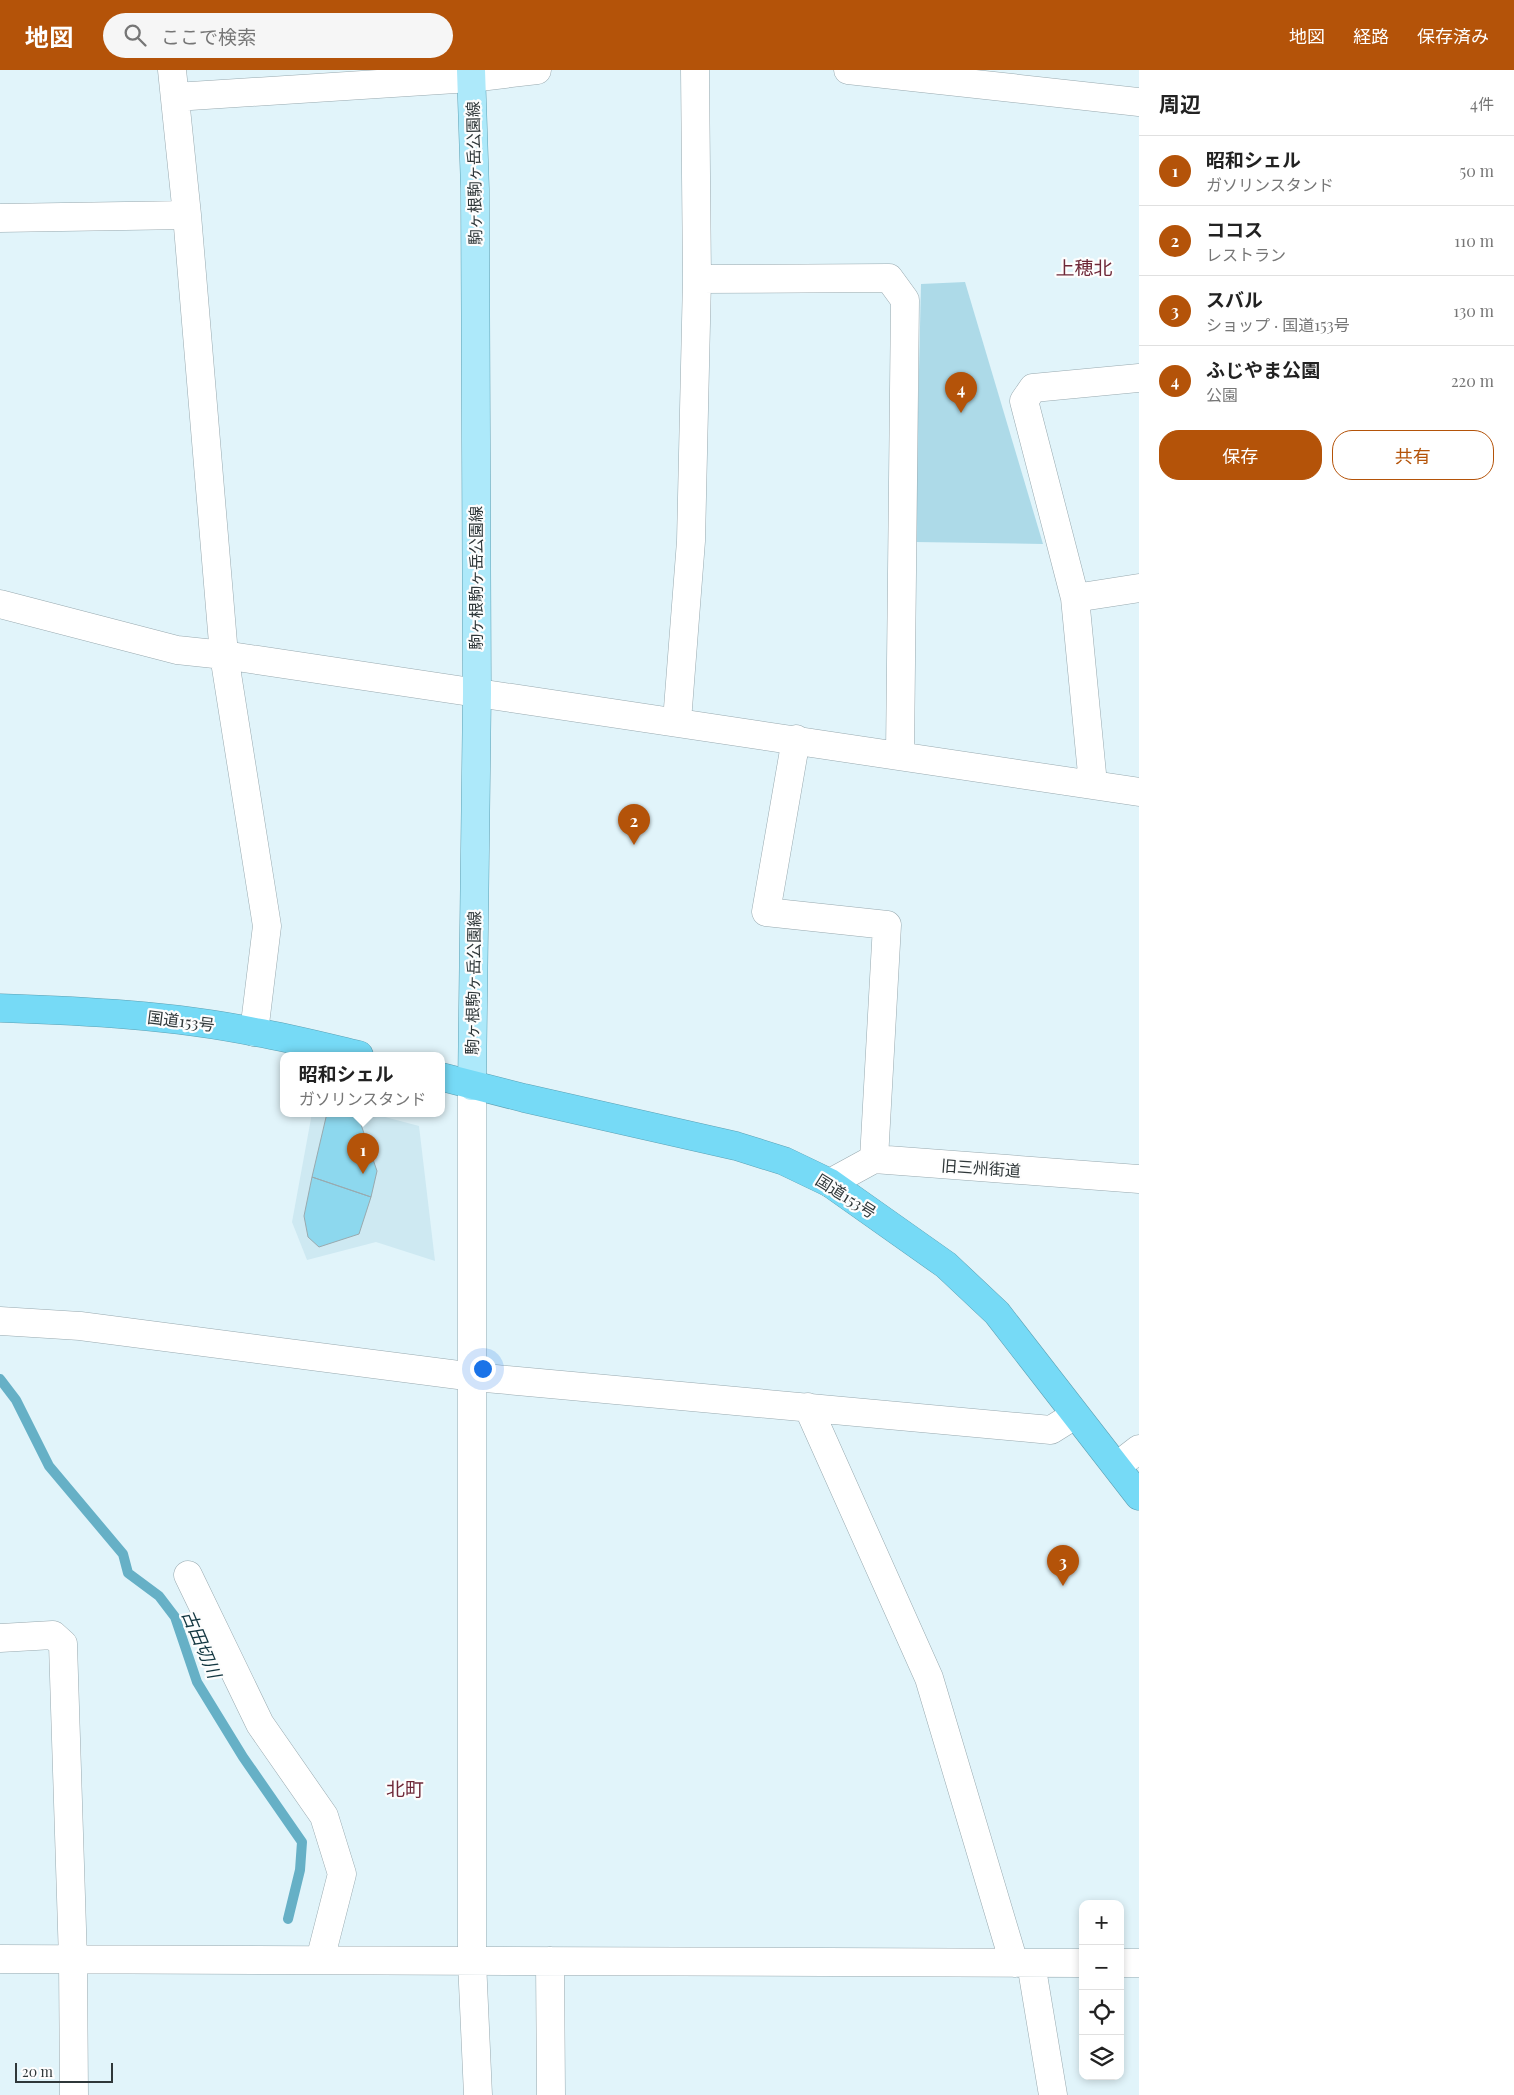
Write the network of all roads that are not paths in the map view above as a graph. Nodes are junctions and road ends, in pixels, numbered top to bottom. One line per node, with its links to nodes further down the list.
1 (172, 70): 6 (street)
2 (537, 70): 5 (street)
3 (695, 70): 10 (street)
4 (848, 70): 7 (street)
5 (471, 74): 6 (street); 16 (main road, 駒ヶ根駒ヶ岳公園線)
6 (175, 97): 8 (street)
7 (1139, 102)
8 (187, 215): 9 (street); 15 (street)
9 (0, 218)
10 (696, 279): 17 (street); 19 (street)
11 (1139, 378): 13 (street)
12 (1139, 588): 13 (street)
13 (1075, 598): 20 (street)
14 (0, 604): 15 (street)
15 (224, 655): 16 (street); 23 (street)
16 (476, 692): 17 (street); 26 (main road, 駒ヶ根駒ヶ岳公園線)
17 (677, 721): 18 (street)
18 (796, 739): 19 (street); 27 (street)
19 (900, 754): 20 (street)
20 (1093, 784): 21 (street)
21 (1139, 792)
22 (0, 1008): 23 (highway, 国道153号)
23 (254, 1032): 24 (highway, 国道153号)
24 (345, 1052)
25 (445, 1078): 26 (highway, 国道153号)
26 (472, 1086): 29 (highway, 国道153号); 31 (street)
27 (874, 1159): 28 (street, 旧三州街道); 29 (street)
28 (1139, 1179)
29 (830, 1182): 33 (highway, 国道153号)
30 (0, 1321): 31 (street)
31 (474, 1377): 32 (street); 42 (street)
32 (808, 1407): 33 (street); 44 (street)
33 (1075, 1415): 35 (highway, 国道153号)
34 (1139, 1450): 35 (street)
35 (1117, 1466): 36 (highway, 国道153号)
36 (1139, 1496)
37 (188, 1575): 41 (street)
38 (0, 1638): 40 (street)
39 (0, 1959): 40 (street)
40 (73, 1960): 41 (street); 48 (street)
41 (320, 1960): 42 (street)
42 (472, 1961): 43 (street); 49 (street)
43 (550, 1961): 44 (street); 50 (street)
44 (1022, 1963): 45 (street); 51 (street)
45 (1079, 1963)
46 (1124, 1963): 47 (street)
47 (1139, 1963)
48 (74, 2095)
49 (478, 2095)
50 (550, 2095)
51 (1053, 2095)

